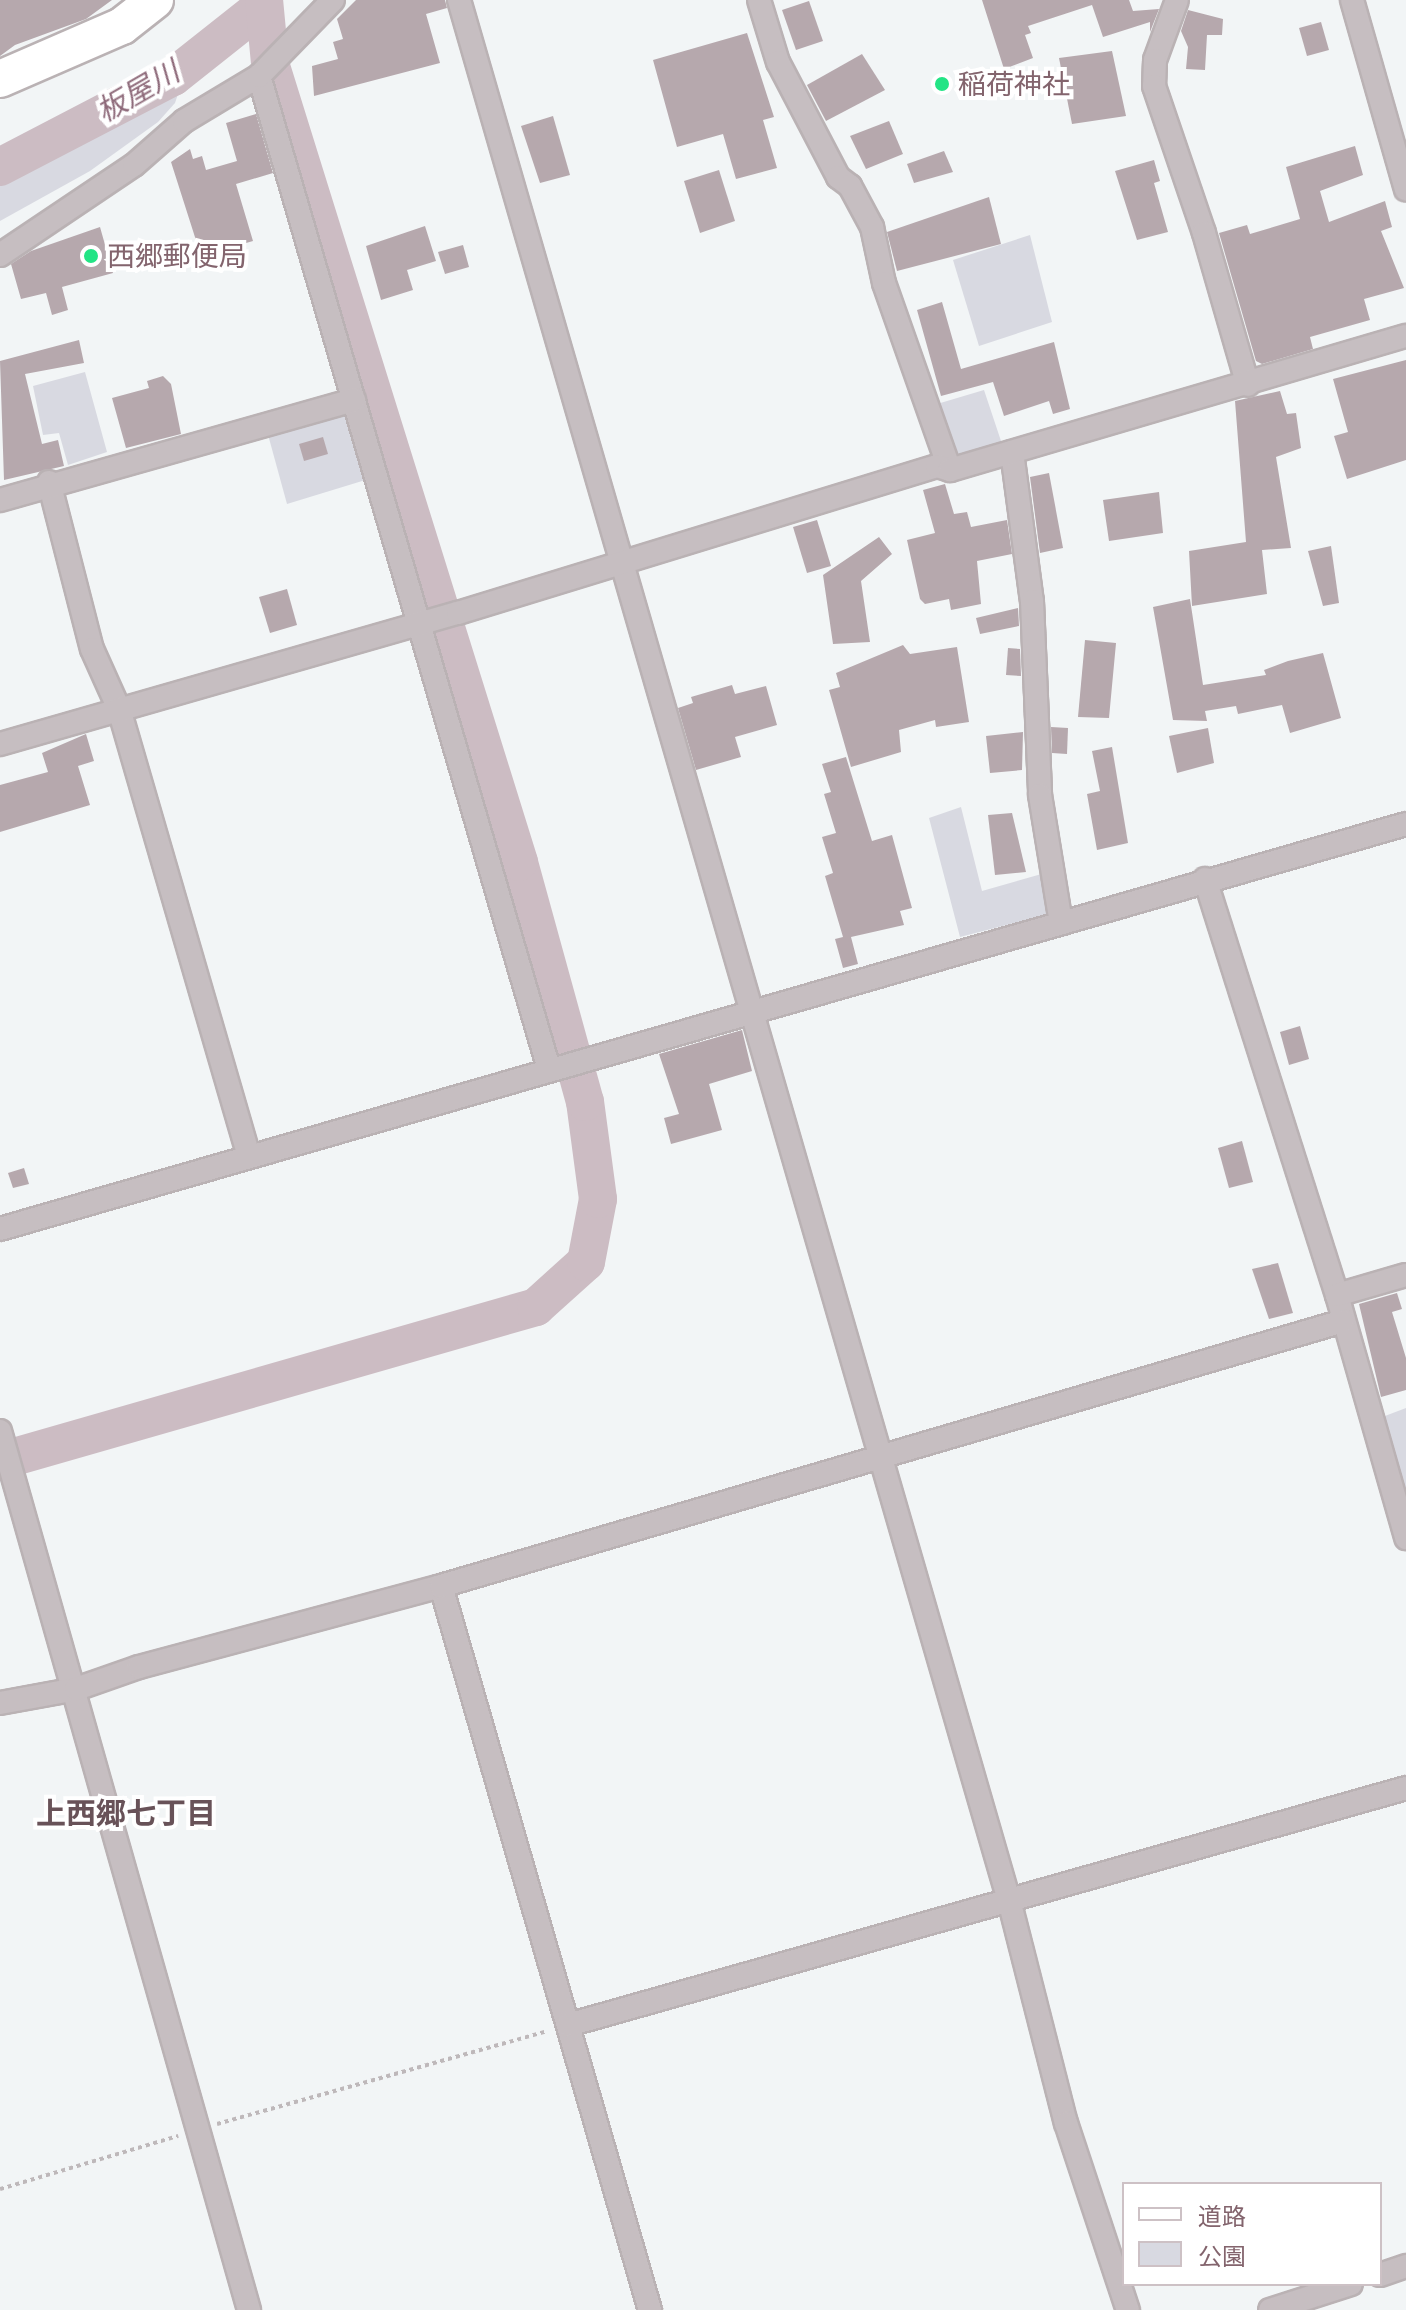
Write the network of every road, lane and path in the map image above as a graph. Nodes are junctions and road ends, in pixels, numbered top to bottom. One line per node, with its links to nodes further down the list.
1 (155, 0): 8 (main road)
2 (333, 0): 7 (street)
3 (459, 0): 18 (street)
4 (759, 0): 15 (street)
5 (1177, 0): 12 (street)
6 (1352, 0): 9 (street)
7 (259, 76): 10 (street); 13 (street)
8 (0, 79)
9 (1406, 189)
10 (0, 255)
11 (1406, 336): 12 (street)
12 (1248, 385): 14 (street)
13 (354, 400): 16 (street); 19 (street)
14 (1012, 452): 15 (street); 24 (street)
15 (950, 470): 18 (street)
16 (49, 482): 17 (street); 20 (street)
17 (0, 500)
18 (619, 563): 19 (street); 25 (street)
19 (423, 622): 20 (street); 26 (street)
20 (119, 709): 21 (street); 27 (street)
21 (0, 744)
22 (1406, 824): 23 (street)
23 (1205, 879): 24 (street); 30 (street)
24 (1061, 923): 25 (street)
25 (750, 1016): 26 (street); 33 (street)
26 (554, 1068): 27 (street)
27 (249, 1156): 28 (street)
28 (0, 1229)
29 (1406, 1275): 30 (street)
30 (1337, 1295): 31 (street)
31 (1343, 1321): 33 (street); 34 (street)
32 (1, 1440): 36 (street)
33 (880, 1458): 35 (street); 39 (street)
34 (1406, 1538)
35 (441, 1586): 36 (street); 40 (street)
36 (76, 1689): 37 (street); 41 (street)
37 (0, 1703)
38 (1406, 1788): 39 (street)
39 (1009, 1900): 40 (street); 48 (street)
40 (568, 2025): 41 (path); 47 (street)
41 (198, 2129): 42 (path); 46 (street)
42 (0, 2189)
43 (1406, 2266): 44 (street)
44 (1382, 2274)
45 (1345, 2286): 49 (street)
46 (249, 2310)
47 (650, 2310)
48 (1128, 2310)
49 (1270, 2310)

